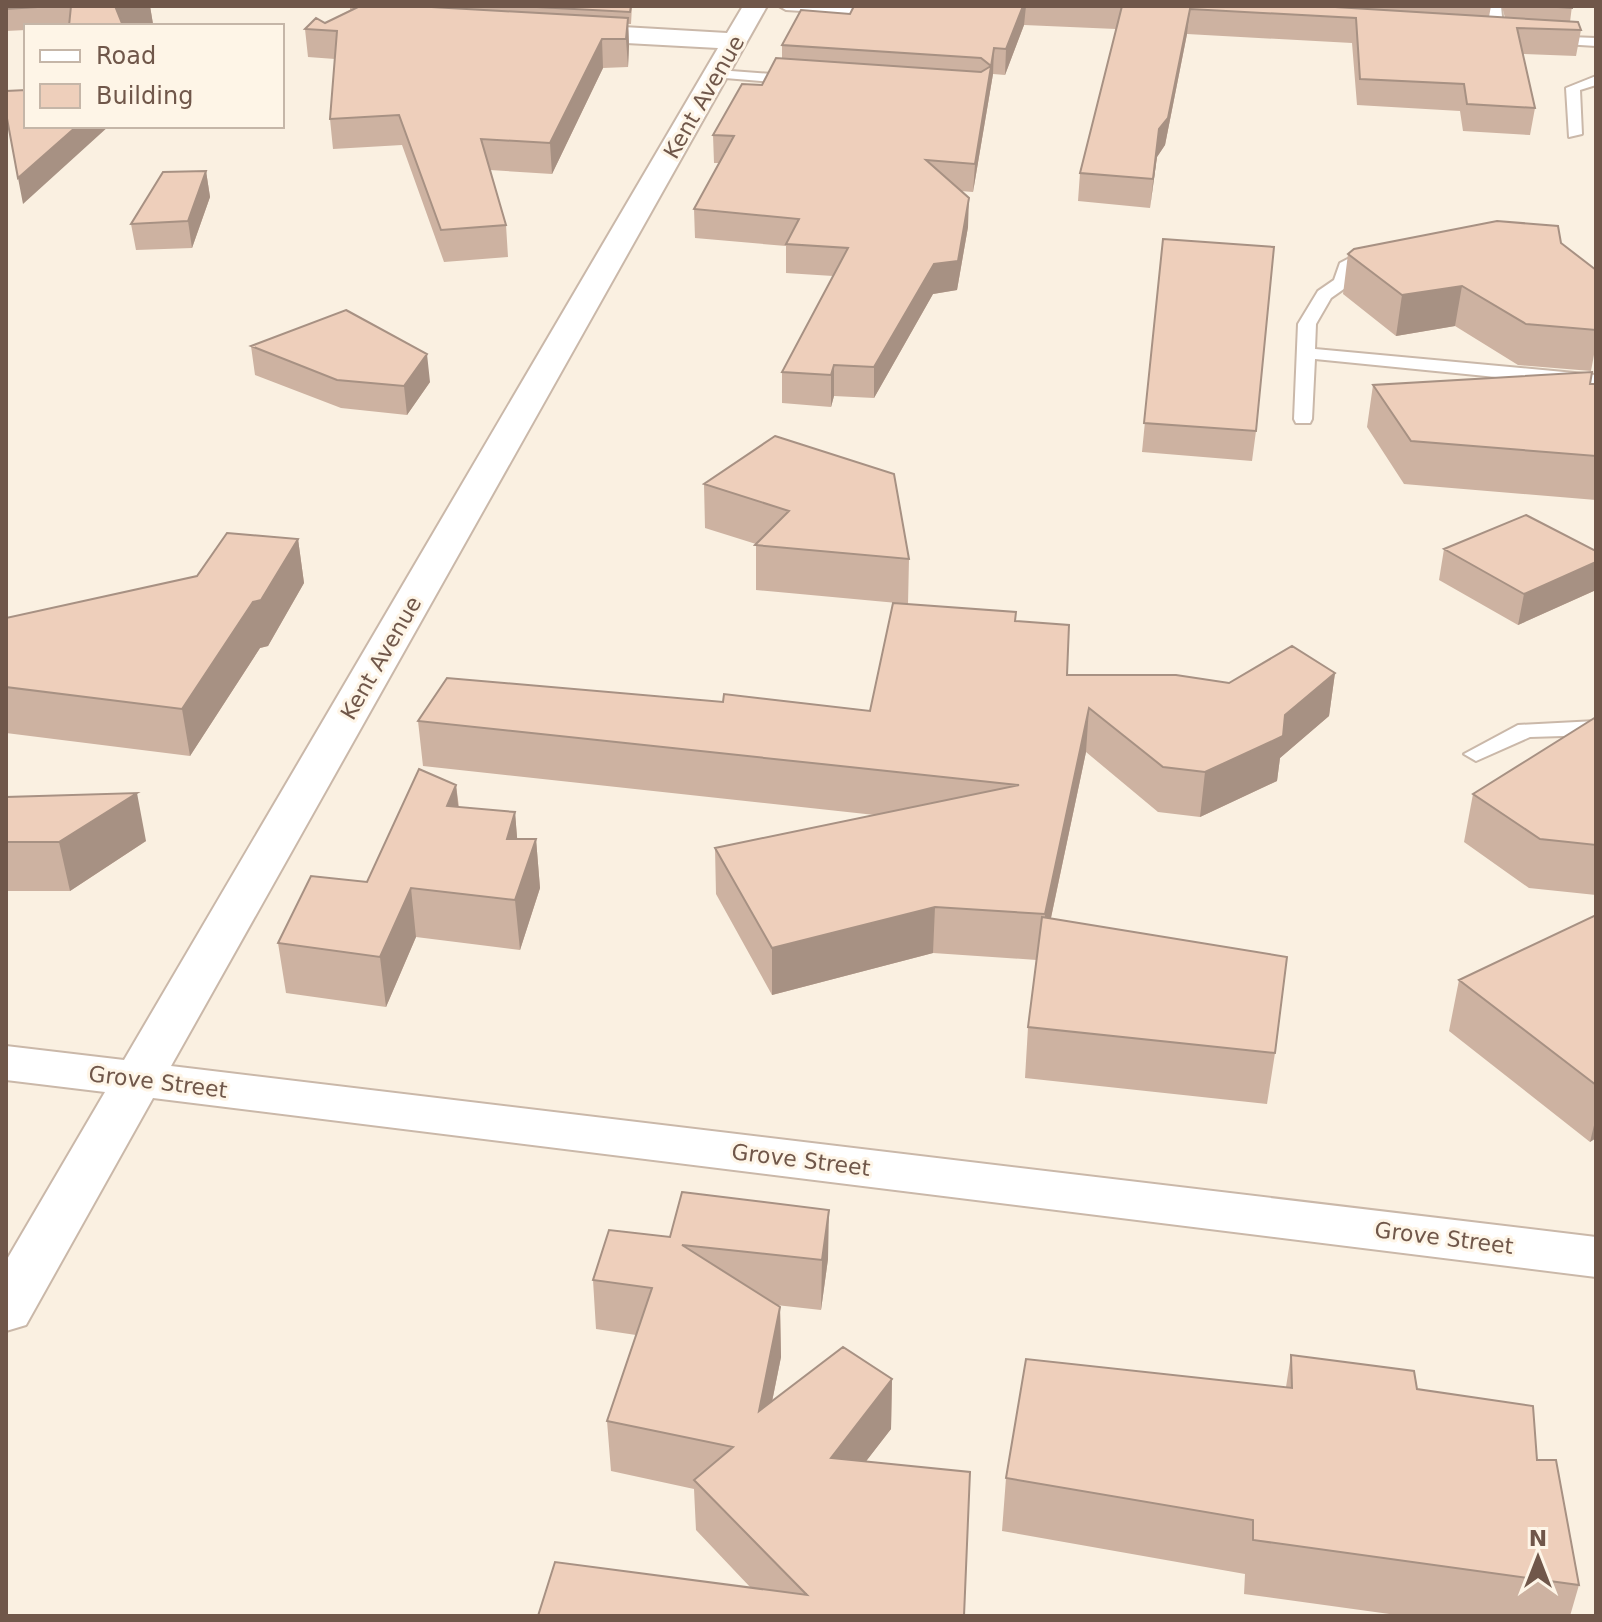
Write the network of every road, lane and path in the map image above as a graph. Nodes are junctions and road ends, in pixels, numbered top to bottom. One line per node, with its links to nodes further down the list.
1 (786, 6): 3 (lane)
2 (1494, 6): 7 (lane)
3 (837, 8): 4 (lane)
4 (896, 13)
5 (541, 31): 8 (street)
6 (1483, 35): 7 (lane)
7 (1513, 36): 9 (lane)
8 (737, 40): 11 (lane); 20 (street, Kent Avenue)
9 (1596, 42)
10 (1596, 80): 12 (lane)
11 (816, 81)
12 (1574, 134)
13 (1385, 251): 14 (lane)
14 (1304, 353): 15 (lane); 16 (lane)
15 (1596, 381)
16 (1303, 419)
17 (1596, 728): 18 (lane)
18 (1476, 754)
19 (6, 1063): 20 (street, Grove Street)
20 (138, 1079): 21 (street, Grove Street); 22 (street, Kent Avenue)
21 (1596, 1257)
22 (6, 1310)

